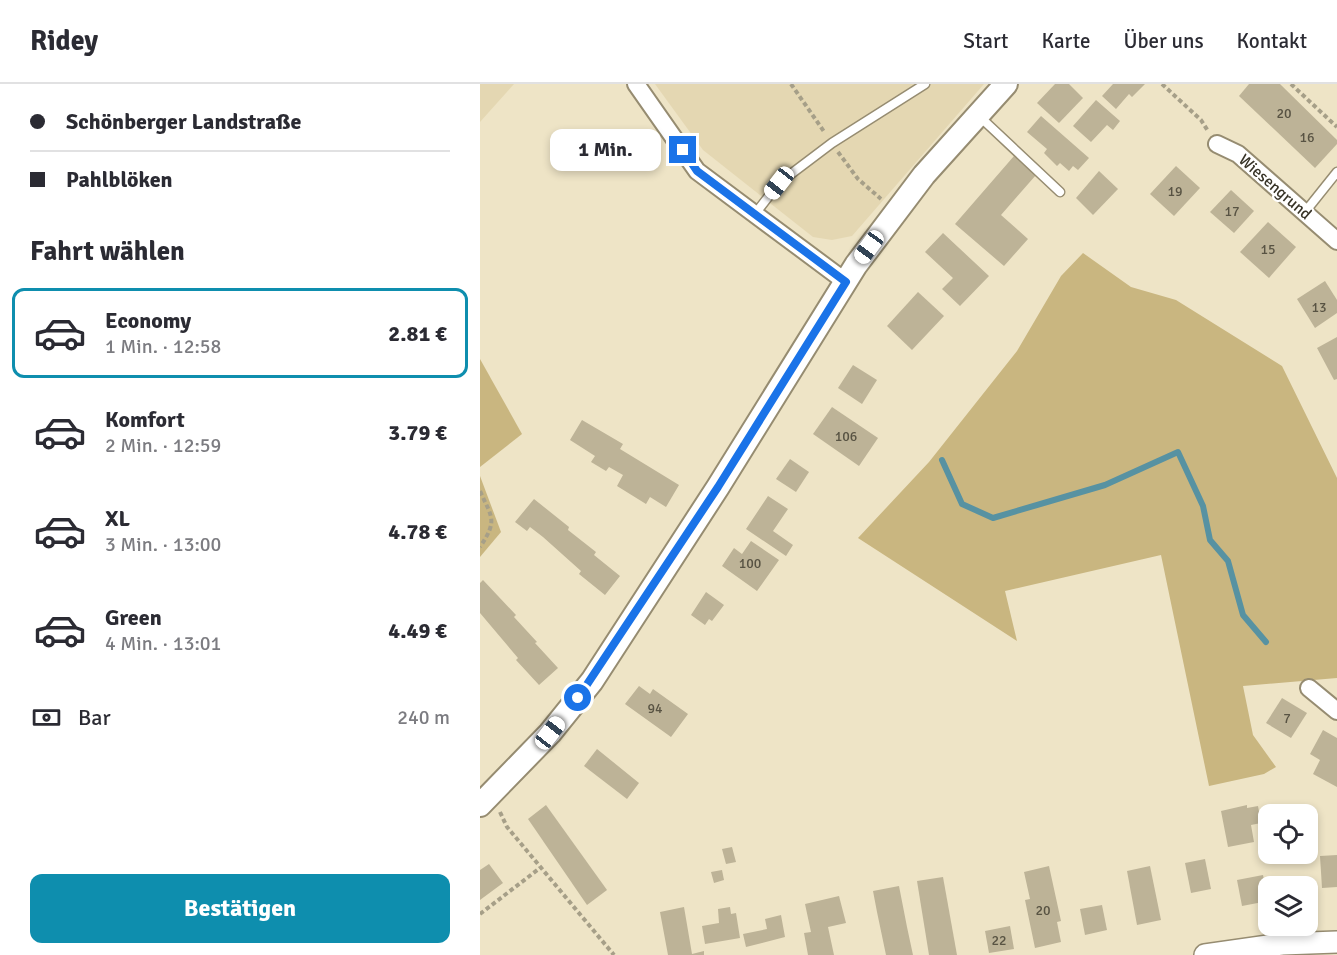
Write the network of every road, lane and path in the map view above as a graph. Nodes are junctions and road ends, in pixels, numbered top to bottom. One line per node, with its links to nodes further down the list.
1 (636, 84): 12 (street)
2 (925, 84): 12 (lane)
3 (1006, 84): 6 (main road)
4 (1162, 84): 8 (path)
5 (1291, 84): 7 (path)
6 (979, 115): 10 (lane); 14 (main road)
7 (1337, 127)
8 (1217, 144): 11 (street, Wiesengrund)
9 (1337, 172): 11 (lane)
10 (1060, 192)
11 (1305, 212): 13 (street, Wiesengrund)
12 (755, 214): 14 (street)
13 (1337, 241)
14 (846, 282): 19 (main road)
15 (480, 491): 16 (path)
16 (480, 547)
17 (1309, 688): 18 (street)
18 (1337, 711)
19 (486, 800): 20 (path)
20 (540, 868): 21 (path); 25 (path)
21 (480, 914)
22 (1337, 942): 23 (street)
23 (1282, 949): 24 (street)
24 (1246, 951): 26 (street)
25 (614, 955)
26 (1204, 955)

